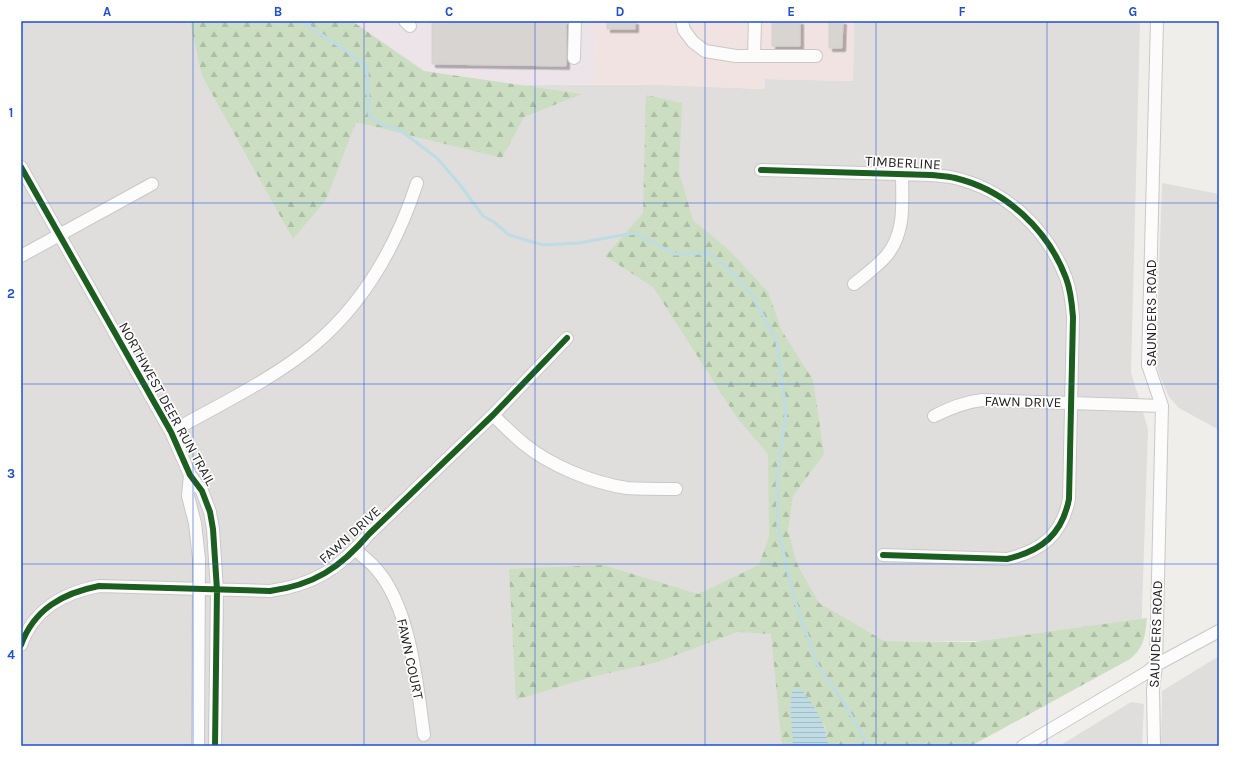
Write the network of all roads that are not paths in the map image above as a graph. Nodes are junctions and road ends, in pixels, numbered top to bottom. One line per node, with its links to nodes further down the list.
1 (575, 21): 7 (street)
2 (682, 21): 5 (street)
3 (755, 21): 5 (street)
4 (1157, 21): 18 (street, SAUNDERS ROAD)
5 (754, 56): 6 (street)
6 (816, 56)
7 (574, 58)
8 (21, 167): 13 (street, NORTHWEST DEER RUN TRAIL)
9 (760, 170): 10 (street, TIMBERLINE)
10 (902, 174): 15 (street); 17 (street, TIMBERLINE)
11 (417, 183): 21 (street)
12 (152, 184): 13 (street)
13 (59, 235): 14 (street); 21 (street, NORTHWEST DEER RUN TRAIL)
14 (21, 256)
15 (854, 284)
16 (567, 338): 19 (street, FAWN DRIVE)
17 (1071, 403): 18 (street, FAWN DRIVE); 20 (street, FAWN DRIVE); 25 (street, TIMBERLINE)
18 (1162, 406): 30 (street, SAUNDERS ROAD)
19 (493, 415): 23 (street); 24 (street, FAWN DRIVE)
20 (934, 416)
21 (171, 432): 22 (street, NORTHWEST DEER RUN TRAIL)
22 (190, 475): 26 (street, NORTHWEST DEER RUN TRAIL); 27 (street, NORTHWEST DEER RUN TRAIL)
23 (676, 489)
24 (356, 550): 27 (street, FAWN DRIVE); 31 (street, FAWN COURT)
25 (882, 555)
26 (200, 589): 27 (street, FAWN DRIVE); 29 (street, FAWN DRIVE); 32 (street, NORTHWEST DEER RUN TRAIL)
27 (217, 590): 33 (street, NORTHWEST DEER RUN TRAIL)
28 (1219, 630): 30 (street)
29 (21, 645)
30 (1156, 665): 34 (street); 35 (street, SAUNDERS ROAD)
31 (424, 736)
32 (198, 742): 33 (street)
33 (215, 742)
34 (1023, 746)
35 (1154, 746)

